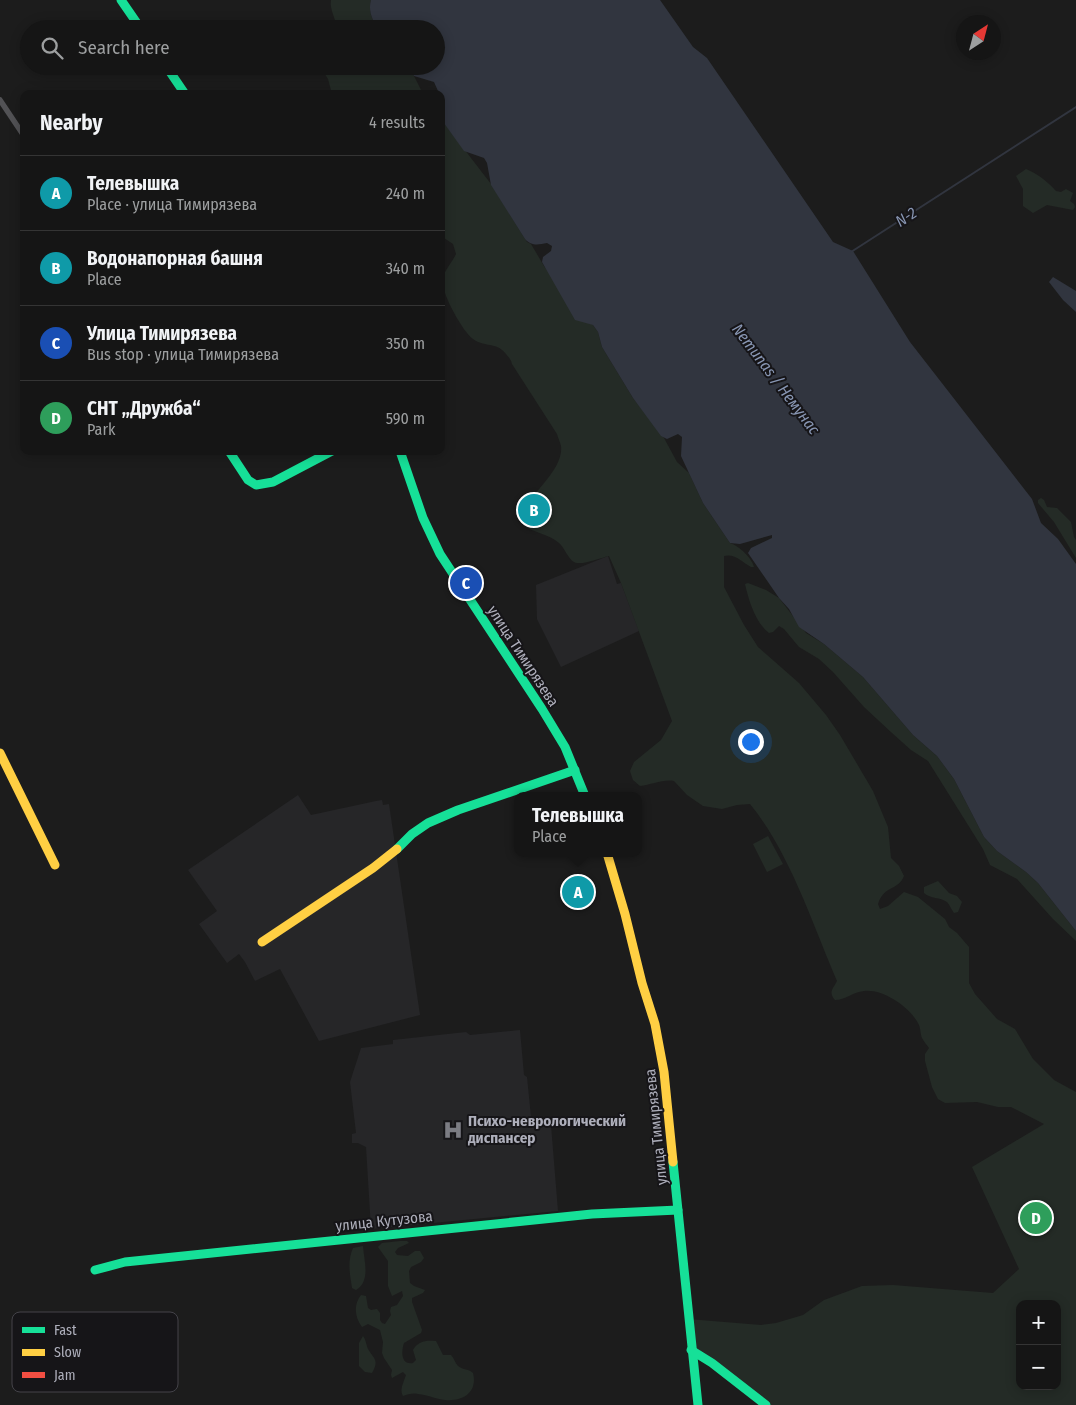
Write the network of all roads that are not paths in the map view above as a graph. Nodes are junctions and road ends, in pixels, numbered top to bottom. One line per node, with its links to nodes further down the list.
1 (121, 0): 2 (street)
2 (134, 20)
3 (172, 75): 4 (street)
4 (182, 90)
5 (0, 100): 6 (street)
6 (20, 130)
7 (232, 455): 8 (street)
8 (324, 455)
9 (401, 455): 11 (street, улица Тимирязева)
10 (0, 753): 14 (street)
11 (575, 770): 12 (street, улица Тимирязева); 15 (street)
12 (583, 792)
13 (607, 857): 16 (street, улица Тимирязева)
14 (55, 865)
15 (262, 942)
16 (678, 1210): 17 (street, улица Кутузова); 18 (street, улица Тимирязева)
17 (96, 1270)
18 (691, 1350): 19 (street, улица Тимирязева); 20 (street)
19 (698, 1405)
20 (766, 1405)

